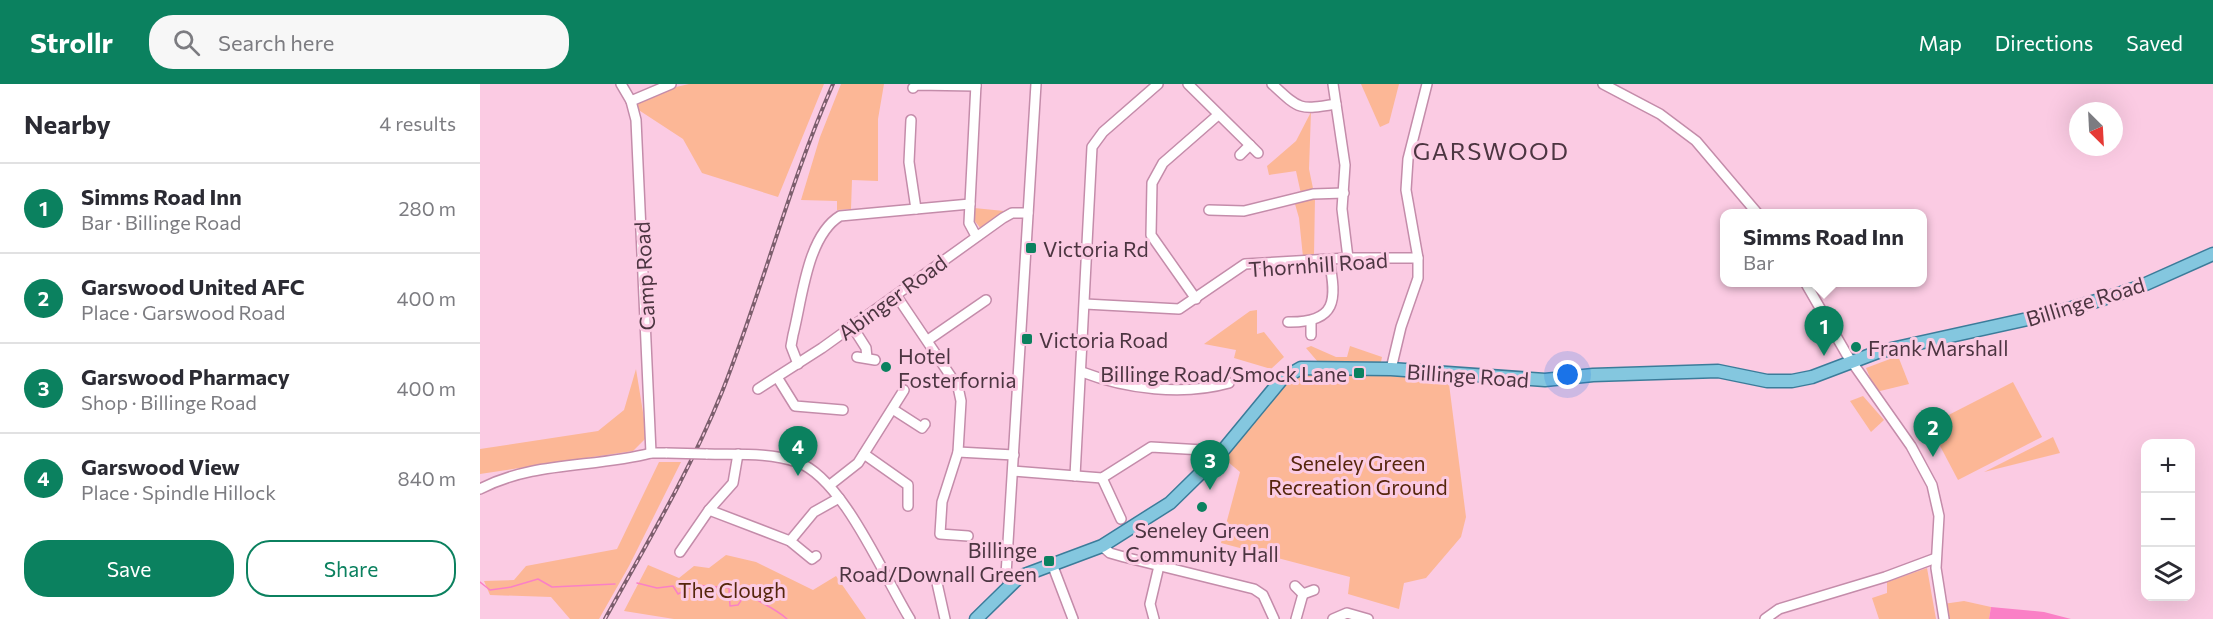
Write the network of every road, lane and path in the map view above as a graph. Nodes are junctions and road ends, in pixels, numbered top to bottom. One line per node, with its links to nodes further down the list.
1 (621, 84): 12 (street, Camp Road)
2 (671, 84): 12 (street)
3 (1036, 84): 24 (street)
4 (1157, 84): 33 (street)
5 (1188, 84): 14 (street)
6 (1272, 84): 13 (street)
7 (1334, 84): 13 (street)
8 (1427, 84): 28 (street)
9 (1603, 84): 22 (street)
10 (976, 85): 11 (street); 20 (street)
11 (915, 86)
12 (631, 101): 53 (street, Camp Road)
13 (1336, 104): 19 (street)
14 (1218, 115): 16 (street); 32 (street)
15 (913, 125): 21 (street)
16 (1250, 145): 17 (street); 18 (street)
17 (1258, 153)
18 (1240, 154)
19 (1344, 193): 23 (street); 27 (street)
20 (970, 204): 21 (street); 25 (street)
21 (916, 209): 42 (street)
22 (1755, 209)
23 (1209, 210)
24 (1028, 213): 25 (street, Abinger Road); 56 (street)
25 (976, 236): 31 (street, Abinger Road)
26 (2213, 254): 41 (main road, Billinge Road)
27 (1348, 258): 28 (street, Thornhill Road); 29 (street, Thornhill Road)
28 (1418, 258): 43 (street)
29 (1329, 260): 32 (street, Thornhill Road); 36 (street)
30 (1808, 287): 41 (street)
31 (896, 295): 37 (street, Abinger Road); 39 (street)
32 (1196, 299): 33 (street, Thornhill Road)
33 (1085, 304): 44 (street)
34 (983, 306): 39 (street)
35 (1288, 322): 36 (street)
36 (1311, 322): 38 (street)
37 (852, 326): 40 (street); 42 (street, Abinger Road)
38 (1311, 335)
39 (928, 340): 52 (street)
40 (866, 358)
41 (1851, 360): 43 (main road, Billinge Road); 74 (street)
42 (798, 364): 45 (street, Abinger Road)
43 (1391, 369): 71 (main road, Billinge Road)
44 (1082, 372): 46 (street); 59 (street)
45 (777, 377): 48 (street, Abinger Road); 49 (street)
46 (1224, 388)
47 (904, 390): 50 (street)
48 (756, 391)
49 (838, 406)
50 (894, 410): 51 (street); 55 (street)
51 (924, 428)
52 (958, 452): 56 (street); 69 (street)
53 (651, 453): 54 (street, bridge); 62 (street)
54 (738, 454): 61 (street); 66 (street)
55 (864, 454): 61 (street); 64 (street)
56 (1014, 455): 58 (street)
57 (1193, 459): 60 (street)
58 (1013, 471): 59 (street); 78 (street)
59 (1075, 476): 60 (street)
60 (1102, 478): 65 (street)
61 (830, 485): 63 (street)
62 (480, 489)
63 (839, 498): 70 (street); 82 (street)
64 (906, 502)
65 (1116, 509): 67 (street); 68 (street)
66 (709, 510): 70 (street); 72 (street)
67 (1106, 514)
68 (1121, 519)
69 (969, 536)
70 (790, 541): 73 (street)
71 (1102, 546): 75 (main road, Billinge Road); 76 (street)
72 (680, 552)
73 (816, 556)
74 (1936, 558): 92 (street); 93 (street)
75 (1052, 564): 78 (main road, Billinge Road); 86 (street)
76 (1159, 566): 87 (street); 88 (street)
77 (937, 583): 83 (street)
78 (1009, 584): 85 (main road, Billinge Road)
79 (1295, 586): 81 (street)
80 (1314, 590): 81 (street)
81 (1303, 594): 89 (street)
82 (910, 619)
83 (945, 619)
84 (965, 619): 85 (street)
85 (976, 619)
86 (1073, 619)
87 (1154, 619)
88 (1274, 619)
89 (1296, 619)
90 (1333, 619): 91 (street)
91 (1368, 619)
92 (1765, 619)
93 (1944, 619)

